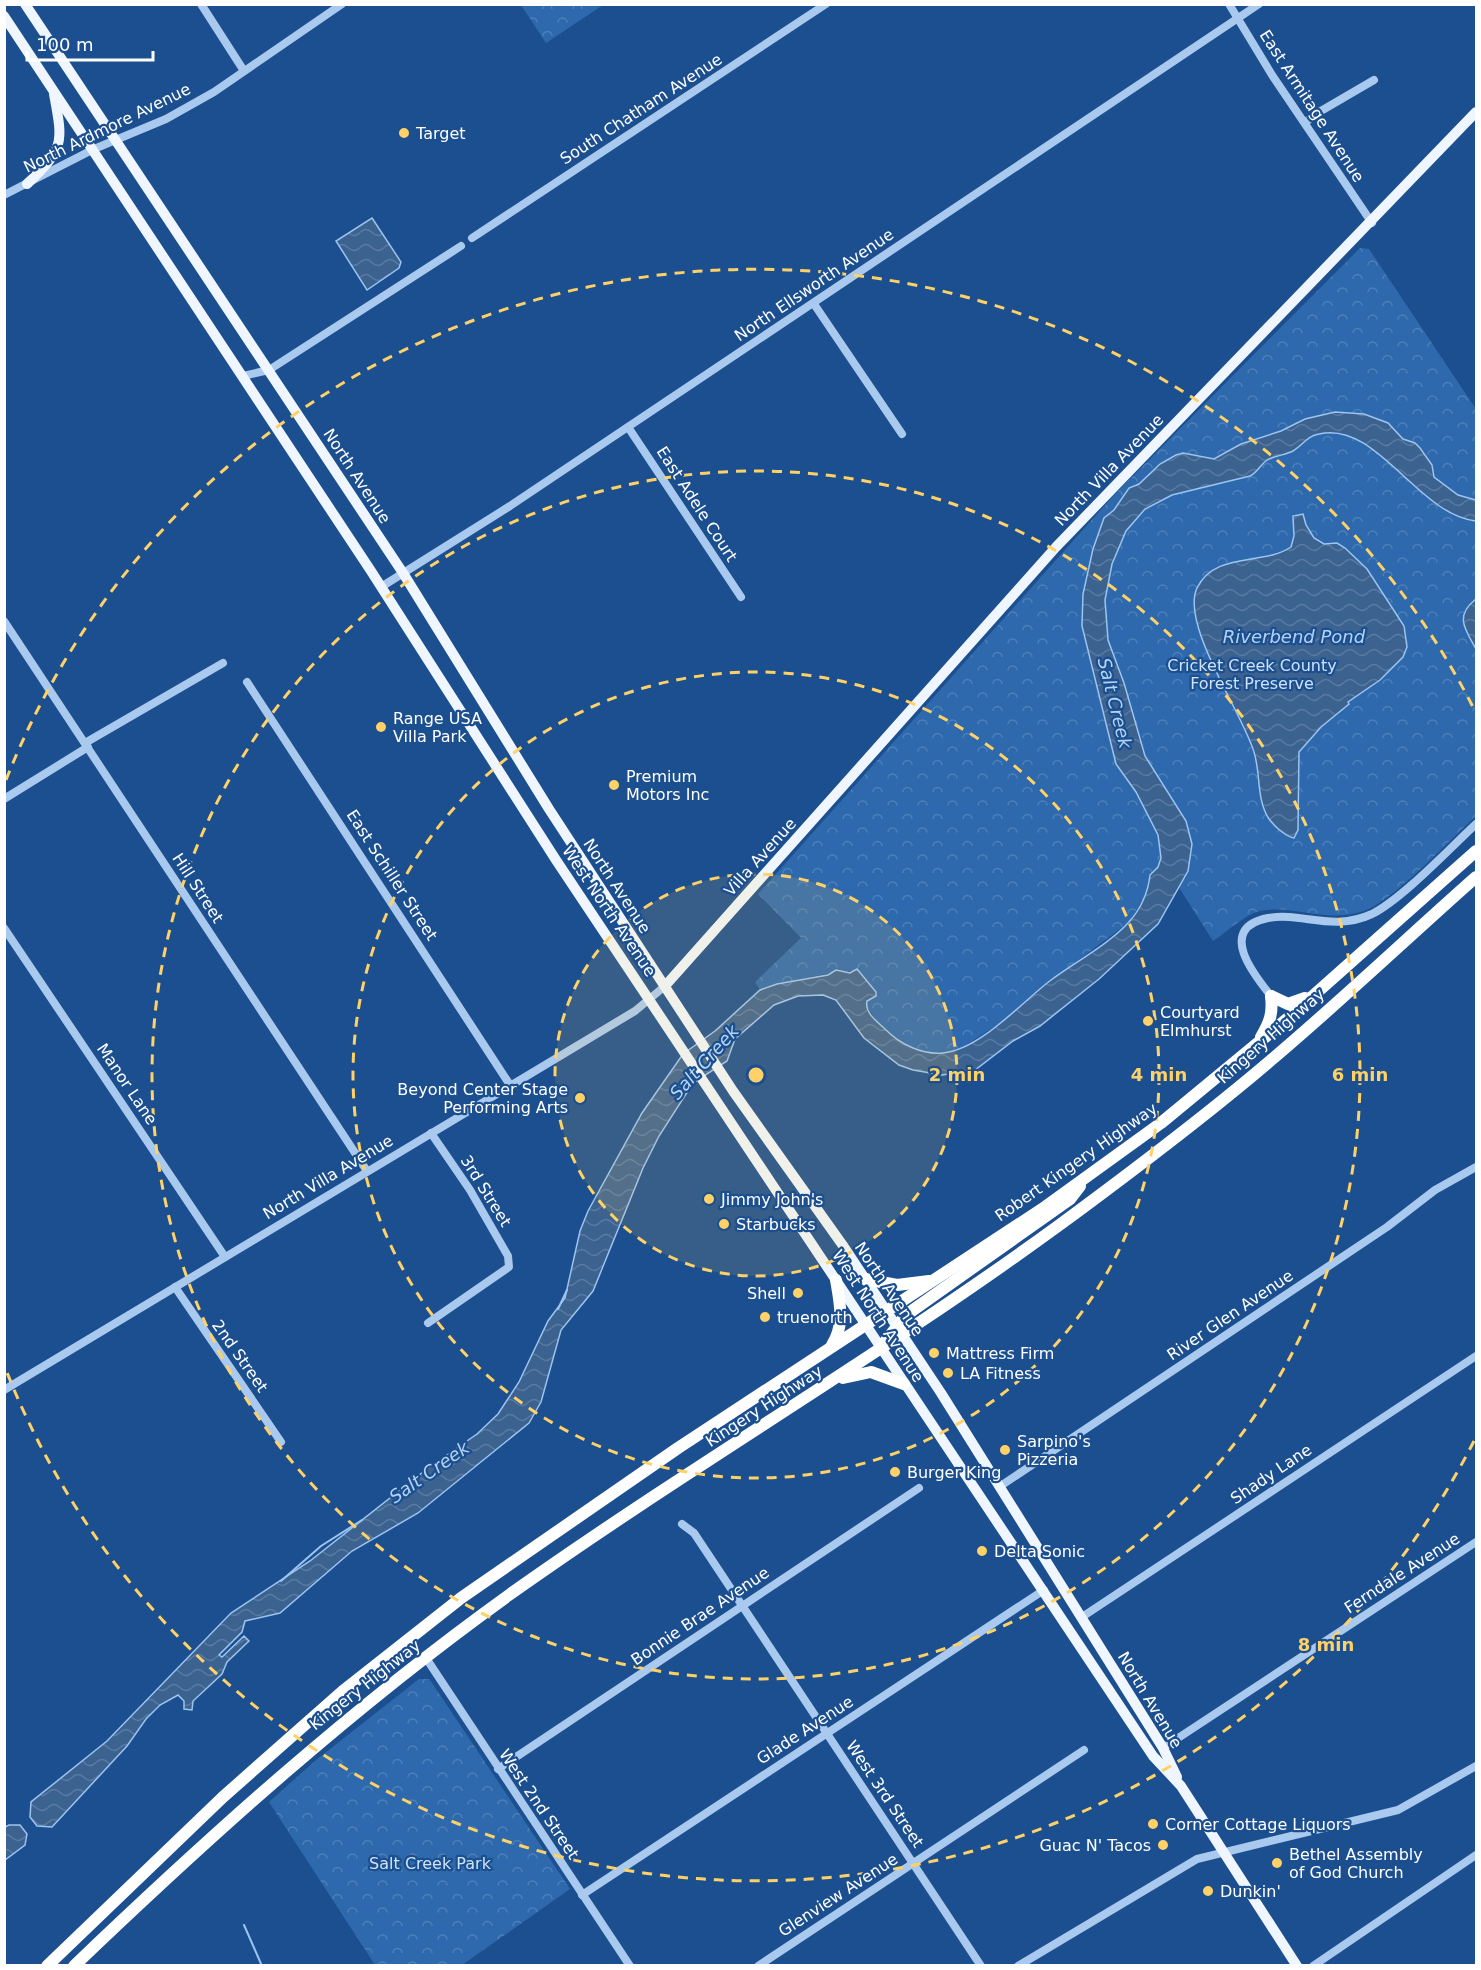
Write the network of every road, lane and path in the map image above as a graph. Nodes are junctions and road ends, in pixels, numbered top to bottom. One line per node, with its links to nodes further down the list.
1 (26, 4): 14 (main road, North Avenue)
2 (201, 4): 9 (street)
3 (826, 4): 19 (street, South Chatham Avenue)
4 (1229, 4): 8 (street, East Armitage Avenue)
5 (1259, 4): 8 (street, North Ellsworth Avenue)
6 (341, 5): 9 (street, North Ardmore Avenue)
7 (4, 16): 11 (main road)
8 (1238, 21): 13 (street, East Armitage Avenue); 21 (street, North Ellsworth Avenue)
9 (244, 71): 14 (street, North Ardmore Avenue)
10 (1374, 80): 13 (street)
11 (54, 90): 15 (main road); 16 (main road)
12 (1476, 112): 18 (main road, North Villa Avenue)
13 (1305, 123): 18 (street, East Armitage Avenue)
14 (116, 142): 15 (street, North Ardmore Avenue); 22 (main road, North Avenue)
15 (94, 149): 16 (street, North Ardmore Avenue); 23 (main road)
16 (27, 183): 17 (street, North Ardmore Avenue)
17 (4, 195)
18 (1371, 223): 33 (main road, North Villa Avenue)
19 (472, 238)
20 (461, 246): 22 (street)
21 (814, 304): 24 (street, North Ellsworth Avenue); 25 (street)
22 (269, 370): 23 (street); 26 (main road, North Avenue)
23 (243, 376): 27 (main road)
24 (628, 427): 26 (street, North Ellsworth Avenue); 28 (street, East Adele Court)
25 (902, 434)
26 (403, 573): 27 (street, North Ellsworth Avenue); 39 (main road, North Avenue)
27 (381, 587): 42 (main road, West North Avenue)
28 (741, 597)
29 (4, 621): 32 (street, Hill Street)
30 (223, 663): 32 (street)
31 (247, 682): 44 (street, East Schiller Street)
32 (86, 745): 34 (street); 47 (street, Hill Street)
33 (876, 746): 39 (main road, Villa Avenue)
34 (4, 799)
35 (1476, 824): 41 (street)
36 (1476, 851): 40 (highway, Robert Kingery Highway)
37 (1476, 877): 57 (highway, Kingery Highway)
38 (4, 928): 49 (street, Manor Lane)
39 (664, 986): 42 (street, North Villa Avenue); 50 (main road, North Avenue)
40 (1325, 986): 41 (highway); 43 (highway, Robert Kingery Highway)
41 (1271, 996): 43 (highway)
42 (651, 999): 44 (street, North Villa Avenue); 51 (main road, West North Avenue)
43 (1257, 1044): 48 (highway, Robert Kingery Highway)
44 (510, 1084): 45 (street, North Villa Avenue)
45 (431, 1133): 47 (street, North Villa Avenue); 55 (street, 3rd Street)
46 (1476, 1167): 65 (street, River Glen Avenue)
47 (367, 1171): 49 (street, North Villa Avenue)
48 (1088, 1175): 52 (highway, Robert Kingery Highway); 57 (highway)
49 (225, 1257): 53 (street, North Villa Avenue)
50 (865, 1279): 52 (highway); 54 (main road, North Avenue)
51 (836, 1280): 56 (main road, West North Avenue); 59 (highway)
52 (933, 1280): 54 (highway, Kingery Highway)
53 (175, 1287): 63 (street, North Villa Avenue); 64 (street, 2nd Street)
54 (886, 1310): 56 (highway, Kingery Highway); 57 (main road, North Avenue)
55 (428, 1323)
56 (865, 1323): 58 (main road, West North Avenue); 59 (highway, Kingery Highway)
57 (899, 1331): 58 (highway, Kingery Highway); 65 (main road, North Avenue)
58 (881, 1348): 61 (highway, Kingery Highway); 62 (main road, West North Avenue)
59 (828, 1350): 83 (highway, Kingery Highway)
60 (1476, 1356): 71 (street, Shady Lane)
61 (831, 1381): 62 (highway); 72 (highway, Kingery Highway)
62 (904, 1384): 69 (main road, West North Avenue)
63 (4, 1390)
64 (281, 1442)
65 (999, 1487): 71 (main road, North Avenue)
66 (919, 1488): 70 (street, Bonnie Brae Avenue)
67 (682, 1524): 70 (street, West 3rd Street)
68 (1476, 1542): 74 (street, Ferndale Avenue)
69 (1044, 1590): 73 (street, Glade Avenue); 78 (main road, West North Avenue)
70 (742, 1606): 73 (street, West 3rd Street); 77 (street, Bonnie Brae Avenue)
71 (1082, 1617): 74 (main road, North Avenue)
72 (426, 1658): 77 (street, West 2nd Street); 84 (highway, Kingery Highway)
73 (827, 1734): 81 (street, West 3rd Street); 82 (street, Glade Avenue)
74 (1163, 1748): 78 (main road, North Avenue)
75 (1084, 1750): 81 (street, Glenview Avenue)
76 (1476, 1766): 79 (street)
77 (498, 1769): 82 (street, West 2nd Street)
78 (1181, 1786): 79 (main road, West North Avenue)
79 (1223, 1851): 88 (street); 89 (main road, West North Avenue)
80 (1476, 1855): 90 (street)
81 (913, 1863): 86 (street, Glenview Avenue); 87 (street, West 3rd Street)
82 (582, 1895): 85 (street, West 2nd Street)
83 (47, 1965)
84 (74, 1965)
85 (630, 1965)
86 (758, 1965)
87 (981, 1965)
88 (1018, 1965)
89 (1297, 1965)
90 (1313, 1965)

